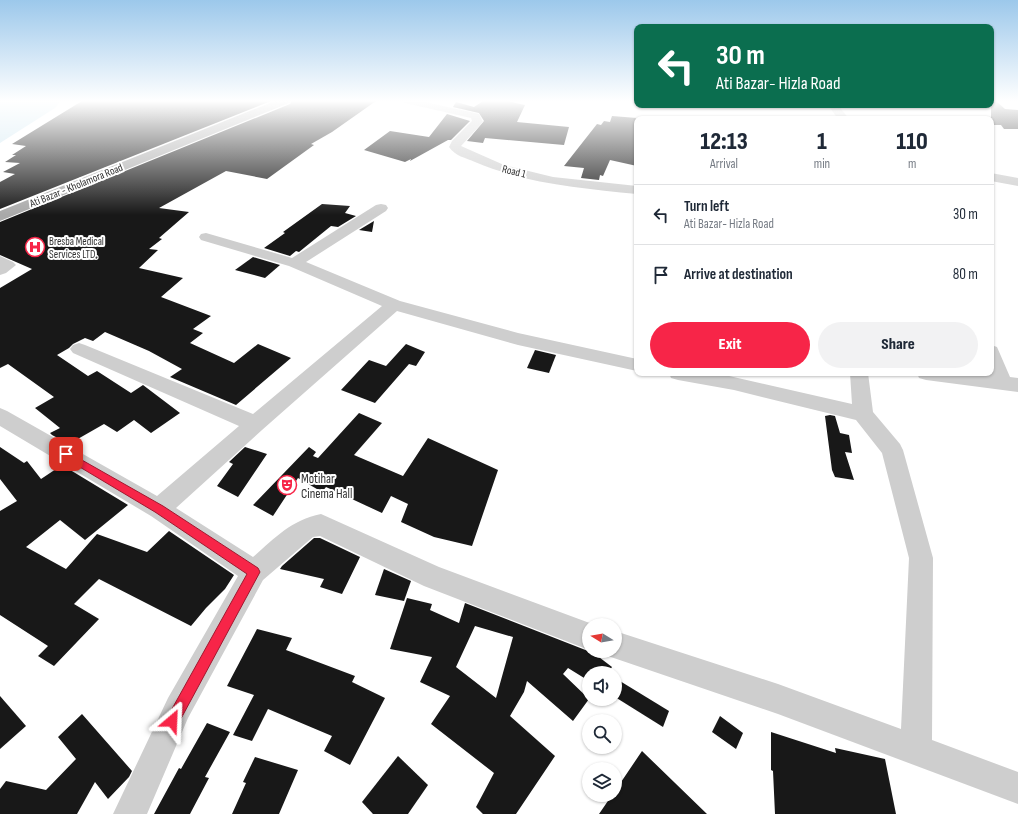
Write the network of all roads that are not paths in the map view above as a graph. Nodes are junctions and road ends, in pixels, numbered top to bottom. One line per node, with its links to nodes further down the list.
1 (191, 139): 7 (main road, Ati Bazar - Kholamora Road)
2 (460, 139): 5 (street, Road 1)
3 (994, 178): 4 (street)
4 (1018, 182)
5 (634, 190)
6 (381, 208): 10 (street)
7 (0, 216)
8 (206, 237): 10 (street)
9 (0, 260): 11 (street)
10 (294, 263): 12 (street)
11 (0, 270)
12 (394, 305): 15 (street); 22 (street)
13 (79, 349): 22 (street)
14 (994, 356): 19 (street)
15 (634, 364)
16 (693, 376): 20 (street)
17 (859, 376): 20 (street)
18 (949, 376): 19 (street)
19 (1011, 384)
20 (863, 414): 27 (street)
21 (0, 416): 23 (street)
22 (255, 424): 23 (street)
23 (159, 509): 24 (street)
24 (254, 572): 25 (street); 29 (street)
25 (582, 633)
26 (622, 648): 27 (street)
27 (916, 749): 28 (street)
28 (1018, 788)
29 (130, 814)

